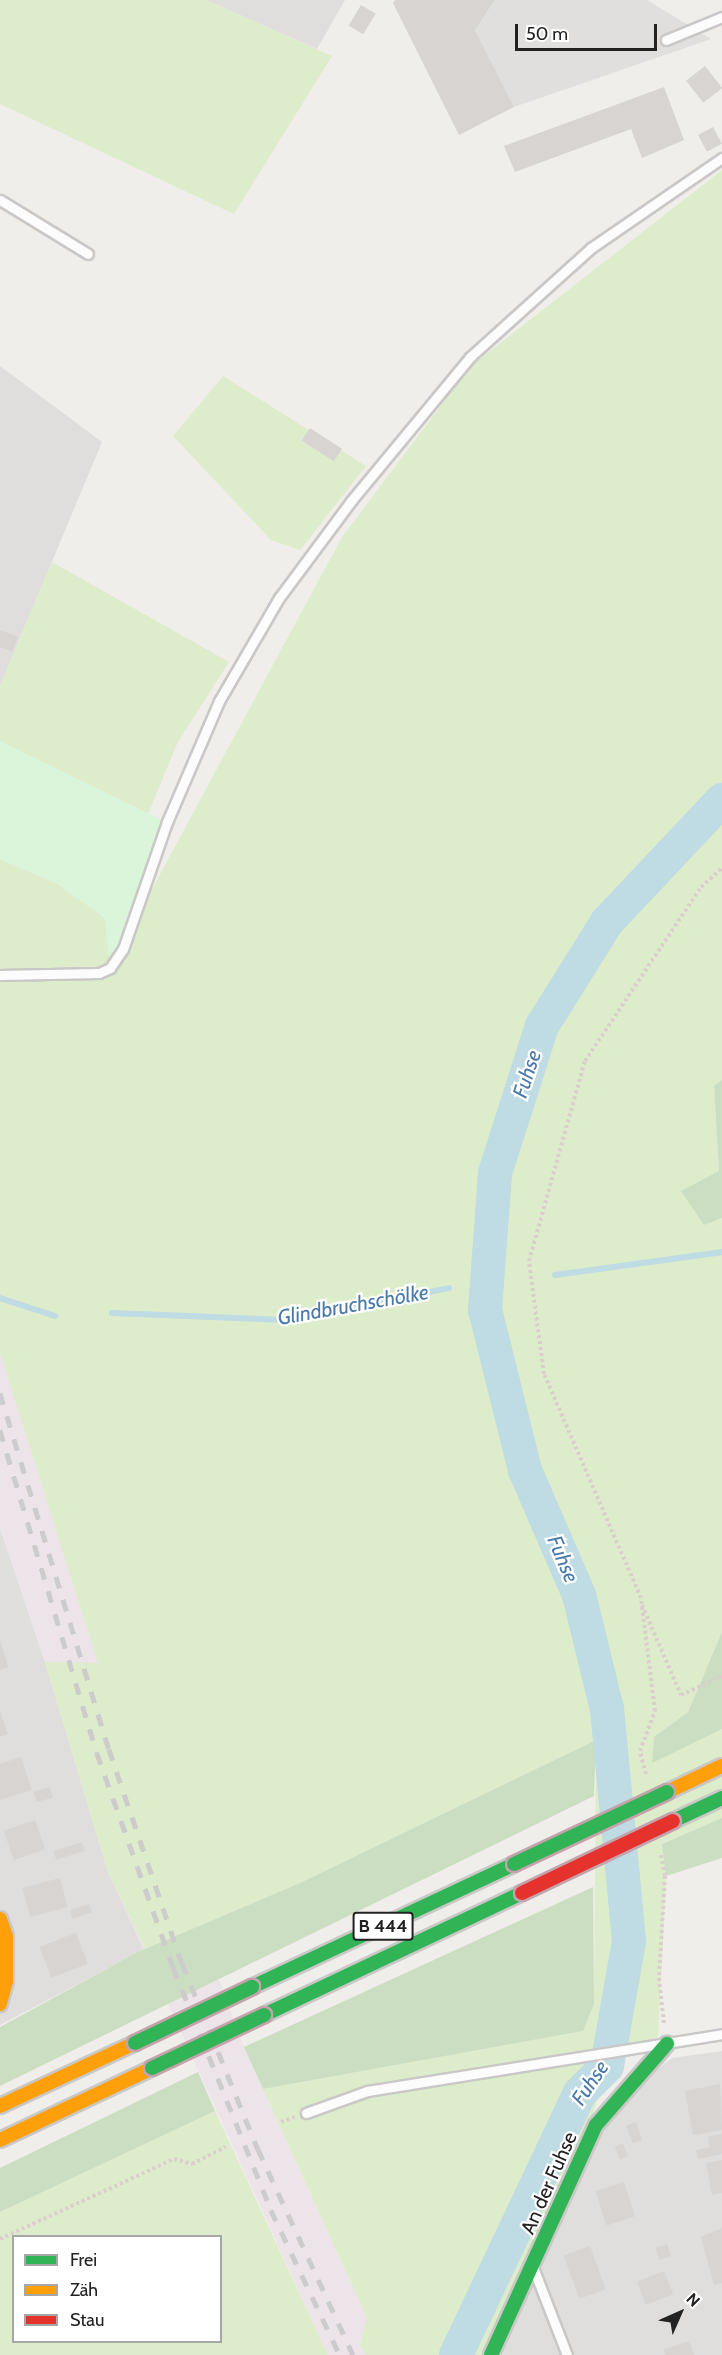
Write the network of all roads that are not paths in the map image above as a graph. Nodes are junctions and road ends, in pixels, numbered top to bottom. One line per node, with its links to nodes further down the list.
1 (722, 17): 2 (lane)
2 (666, 40)
3 (722, 158): 6 (lane)
4 (0, 200): 5 (lane)
5 (88, 254)
6 (0, 975)
7 (722, 1766): 13 (main road, B 444, bridge)
8 (722, 1798): 15 (main road, B 444, bridge)
9 (0, 1919): 10 (main road)
10 (0, 2004)
11 (722, 2034): 12 (lane)
12 (667, 2044): 14 (lane); 16 (main road, An der Fuhse)
13 (0, 2106)
14 (306, 2113)
15 (0, 2140)
16 (533, 2268): 17 (main road, An der Fuhse); 18 (lane)
17 (491, 2355)
18 (567, 2355)

